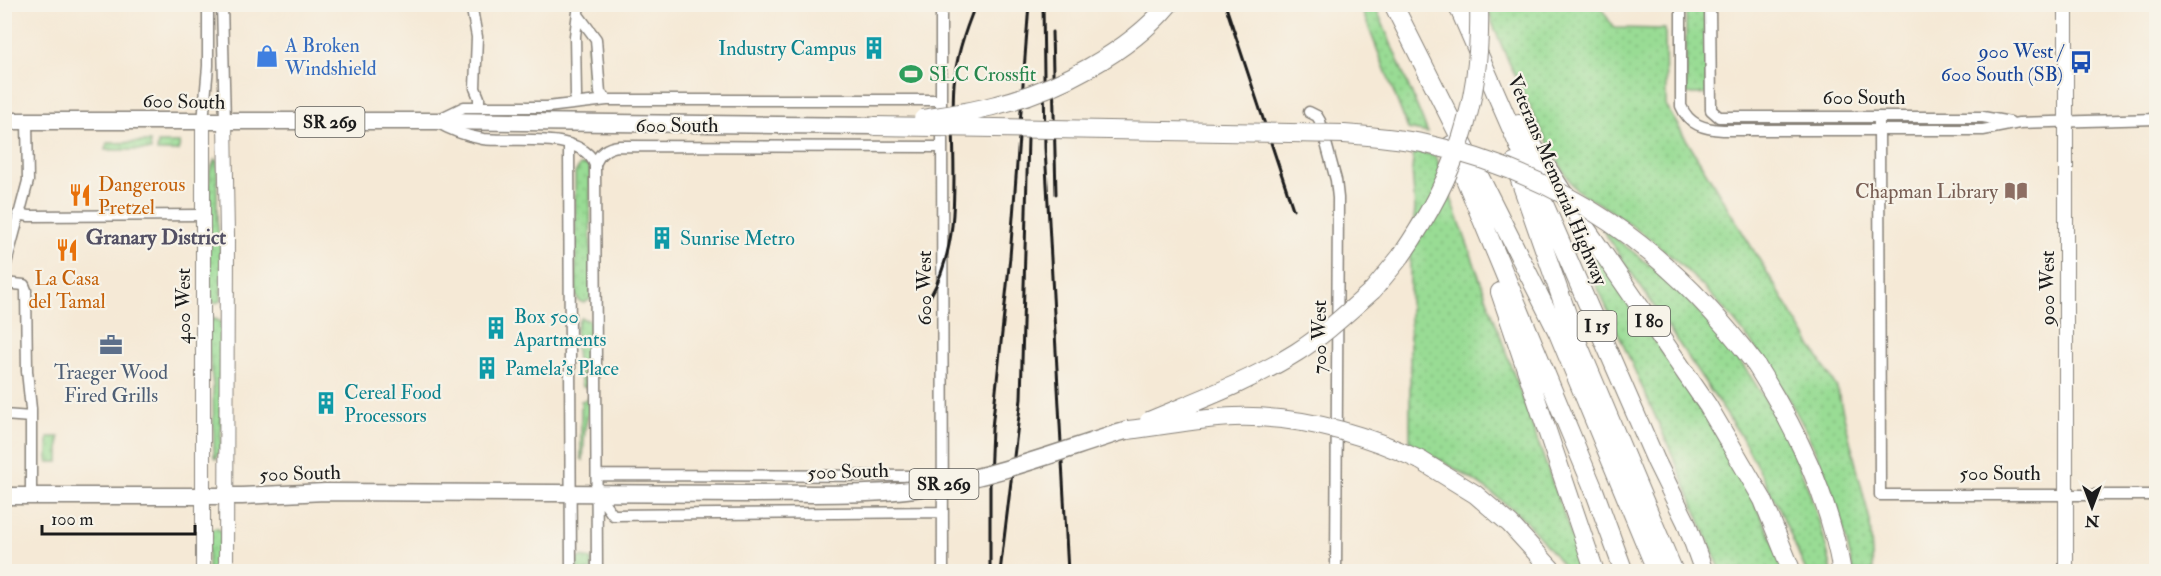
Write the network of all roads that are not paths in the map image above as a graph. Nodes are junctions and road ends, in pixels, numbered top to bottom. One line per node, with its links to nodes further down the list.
1 (208, 4): 26 (street, 400 West)
2 (222, 4): 27 (street)
3 (471, 4): 14 (street)
4 (941, 4): 16 (street, 600 West)
5 (1169, 4): 30 (highway, bridge)
6 (1393, 4): 32 (highway); 63 (highway)
7 (1479, 4): 42 (highway, bridge)
8 (1681, 4): 31 (street, 600 South)
9 (1710, 4): 21 (street, 600 South)
10 (2066, 4): 29 (street, 900 West)
11 (579, 10): 15 (street); 17 (street)
12 (1460, 11): 13 (highway, Veterans Memorial Highway / I 15); 64 (highway)
13 (1490, 80): 65 (highway, Veterans Memorial Highway / I 15); 66 (highway, I 80)
14 (475, 88): 18 (street); 19 (street)
15 (607, 100): 16 (street, 600 South); 17 (street, 600 South)
16 (941, 100): 34 (street, 600 West)
17 (574, 102): 18 (street, 600 South)
18 (479, 106): 19 (street, 600 South)
19 (465, 107): 25 (street, 600 South)
20 (1309, 112): 59 (street, 700 West)
21 (1879, 118): 28 (street, 600 South); 31 (street)
22 (2157, 119): 29 (street, 600 South)
23 (4, 121): 24 (main road, 600 South / SR 269)
24 (27, 121): 26 (main road, 600 South / SR 269); 36 (street)
25 (435, 121): 27 (main road, 600 South / SR 269); 30 (main road, 600 South / SR 269); 33 (street, 600 South)
26 (203, 122): 27 (main road, 600 South / SR 269); 37 (street, 400 West)
27 (225, 122): 52 (street)
28 (2019, 123): 29 (street, 600 South); 31 (street, 600 South)
29 (2067, 123): 47 (street, 900 West)
30 (874, 126): 67 (highway, bridge)
31 (1879, 130): 47 (street, 500 South)
32 (1445, 131): 61 (highway); 62 (highway)
33 (569, 144): 35 (street, 600 South); 45 (street)
34 (942, 147): 35 (street, 600 South); 44 (street, 600 West)
35 (595, 165): 43 (street)
36 (18, 214): 37 (street); 38 (street)
37 (203, 215): 51 (street, 400 West)
38 (4, 271)
39 (4, 284): 41 (street)
40 (4, 415): 41 (street)
41 (31, 417): 50 (street)
42 (1128, 430): 46 (main road, 500 South / SR 269, bridge); 60 (highway, bridge)
43 (597, 475): 44 (street, 500 South); 46 (street)
44 (943, 476): 53 (street, 600 West)
45 (571, 492): 46 (main road, 500 South / SR 269); 52 (main road, 500 South / SR 269); 56 (street)
46 (597, 492): 53 (street, 500 South); 57 (street)
47 (2066, 495): 48 (street, 500 South); 68 (street, 900 West)
48 (2157, 495)
49 (4, 496): 50 (main road, 500 South / SR 269)
50 (31, 496): 51 (main road, 500 South / SR 269)
51 (203, 496): 52 (main road, 500 South / SR 269); 54 (street, 400 West)
52 (227, 496): 55 (street)
53 (943, 512): 58 (street, 600 West)
54 (203, 572)
55 (226, 572)
56 (571, 572)
57 (597, 572)
58 (943, 572)
59 (1336, 572)
60 (1554, 572)
61 (1595, 572)
62 (1624, 572)
63 (1657, 572)
64 (1674, 572)
65 (1704, 572)
66 (1792, 572)
67 (1842, 572)
68 (2066, 572)

